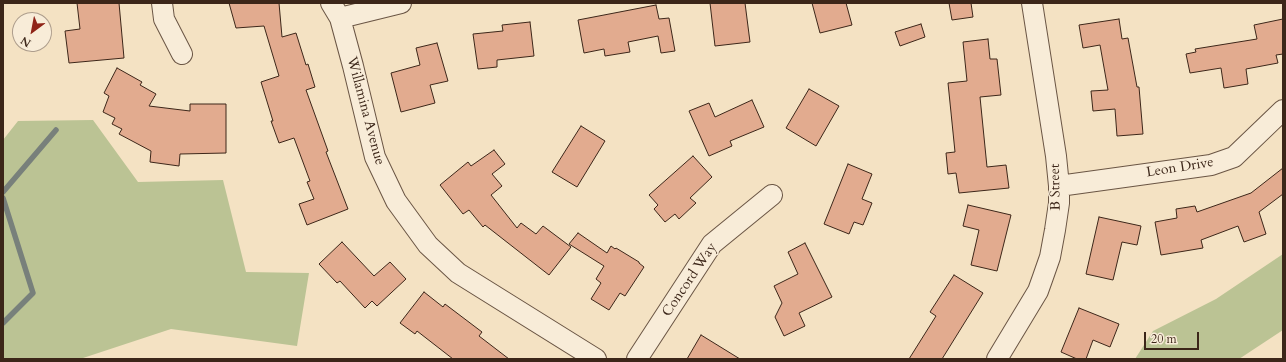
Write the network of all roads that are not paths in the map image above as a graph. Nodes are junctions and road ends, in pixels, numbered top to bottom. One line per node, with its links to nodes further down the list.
1 (162, 3): 5 (street)
2 (401, 3): 4 (street)
3 (1032, 3): 7 (street, B Street)
4 (335, 10): 10 (street, Willamina Avenue)
5 (182, 54)
6 (1283, 110): 7 (street, Leon Drive)
7 (1059, 186): 9 (street, B Street)
8 (772, 195): 11 (street, Concord Way)
9 (1001, 358)
10 (596, 359)
11 (637, 359)

